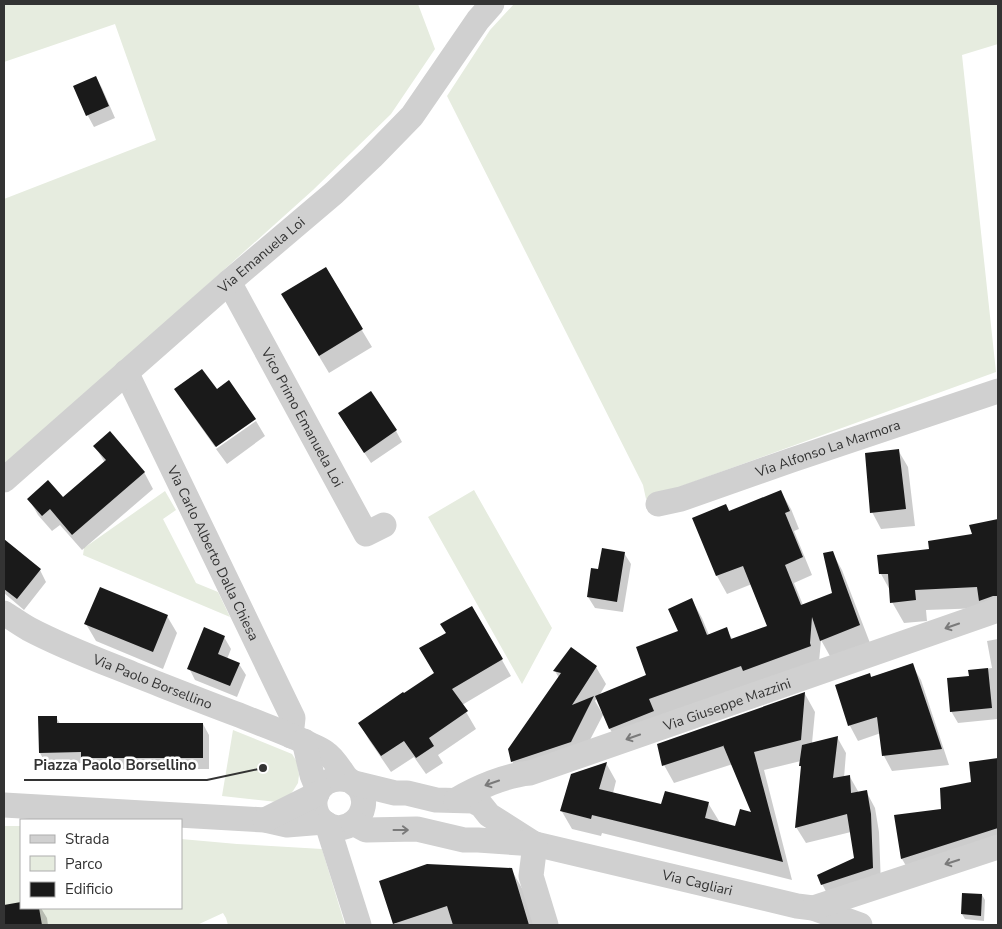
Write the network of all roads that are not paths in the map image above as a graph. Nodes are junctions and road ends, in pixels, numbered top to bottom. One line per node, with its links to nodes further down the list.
1 (492, 4): 2 (street, Via Emanuela Loi)
2 (229, 282): 3 (street, Via Emanuela Loi); 7 (street, Vico Primo Emanuela Loi)
3 (126, 372): 5 (street, Via Emanuela Loi); 10 (street, Via Carlo Alberto Dalla Chiesa)
4 (998, 391): 6 (street, Via Alfonso La Marmora)
5 (4, 480)
6 (658, 504)
7 (384, 525)
8 (998, 610): 15 (street, Via Giuseppe Mazzini, one-way to 15)
9 (4, 613): 10 (street, Via Paolo Borsellino)
10 (298, 739): 11 (street, Via Paolo Borsellino); 13 (street)
11 (327, 753): 12 (street, Via Paolo Borsellino); 14 (street)
12 (351, 782): 13 (street); 14 (street, Via Cagliari); 19 (street)
13 (318, 792): 18 (street, Via Cagliari); 19 (street)
14 (407, 793): 15 (street, Via Cagliari)
15 (456, 800): 17 (street, Via Cagliari)
16 (4, 805): 18 (street, Via Cagliari)
17 (489, 815): 20 (street); 21 (street, Via Cagliari)
18 (265, 820): 19 (street, Via Cagliari)
19 (338, 824): 20 (street, Via Cagliari, one-way to 20); 24 (street)
20 (478, 840): 21 (street, Via Cagliari)
21 (535, 844): 23 (street, Via Cagliari); 25 (street)
22 (998, 847): 23 (street, one-way to 23)
23 (803, 913): 26 (street, Via Cagliari)
24 (359, 925)
25 (546, 925)
26 (860, 925)

